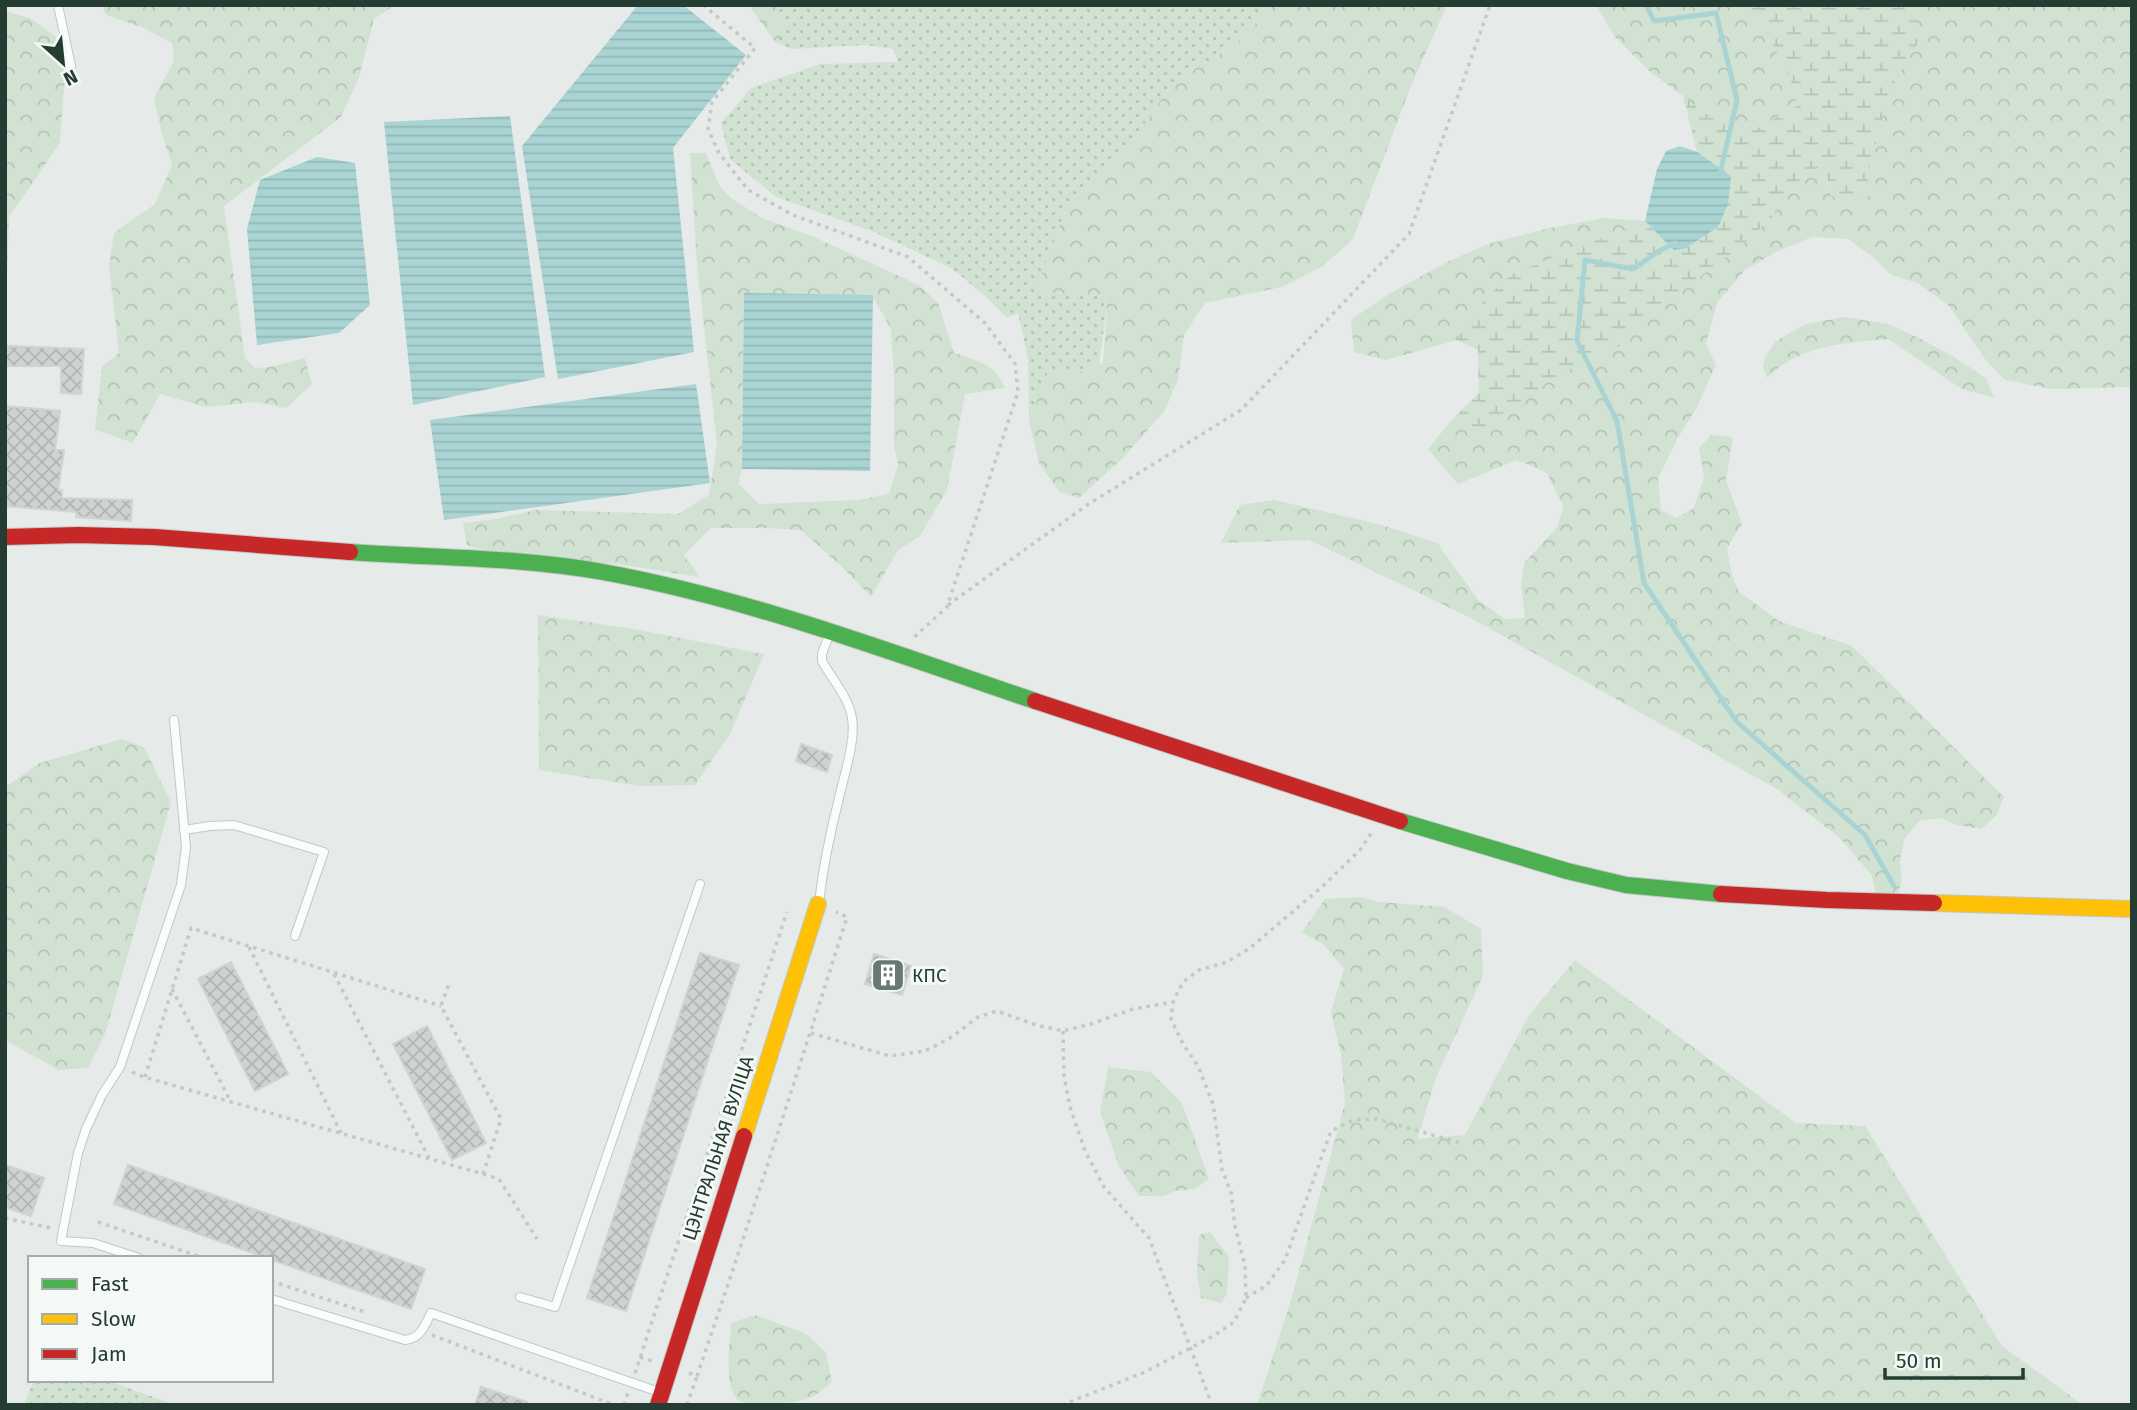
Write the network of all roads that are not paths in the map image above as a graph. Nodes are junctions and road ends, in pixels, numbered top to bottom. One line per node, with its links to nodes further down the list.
1 (58, 5): 2 (lane)
2 (71, 66)
3 (5, 537): 4 (street)
4 (830, 632): 8 (lane); 9 (street)
5 (174, 720): 6 (lane)
6 (184, 830): 10 (lane); 11 (lane)
7 (700, 884): 12 (lane)
8 (818, 904): 14 (street, ЦЭНТРАЛЬНАЯ ВУЛІЦА)
9 (2132, 909)
10 (295, 936)
11 (133, 1256)
12 (520, 1297)
13 (273, 1300): 14 (lane)
14 (660, 1399)

